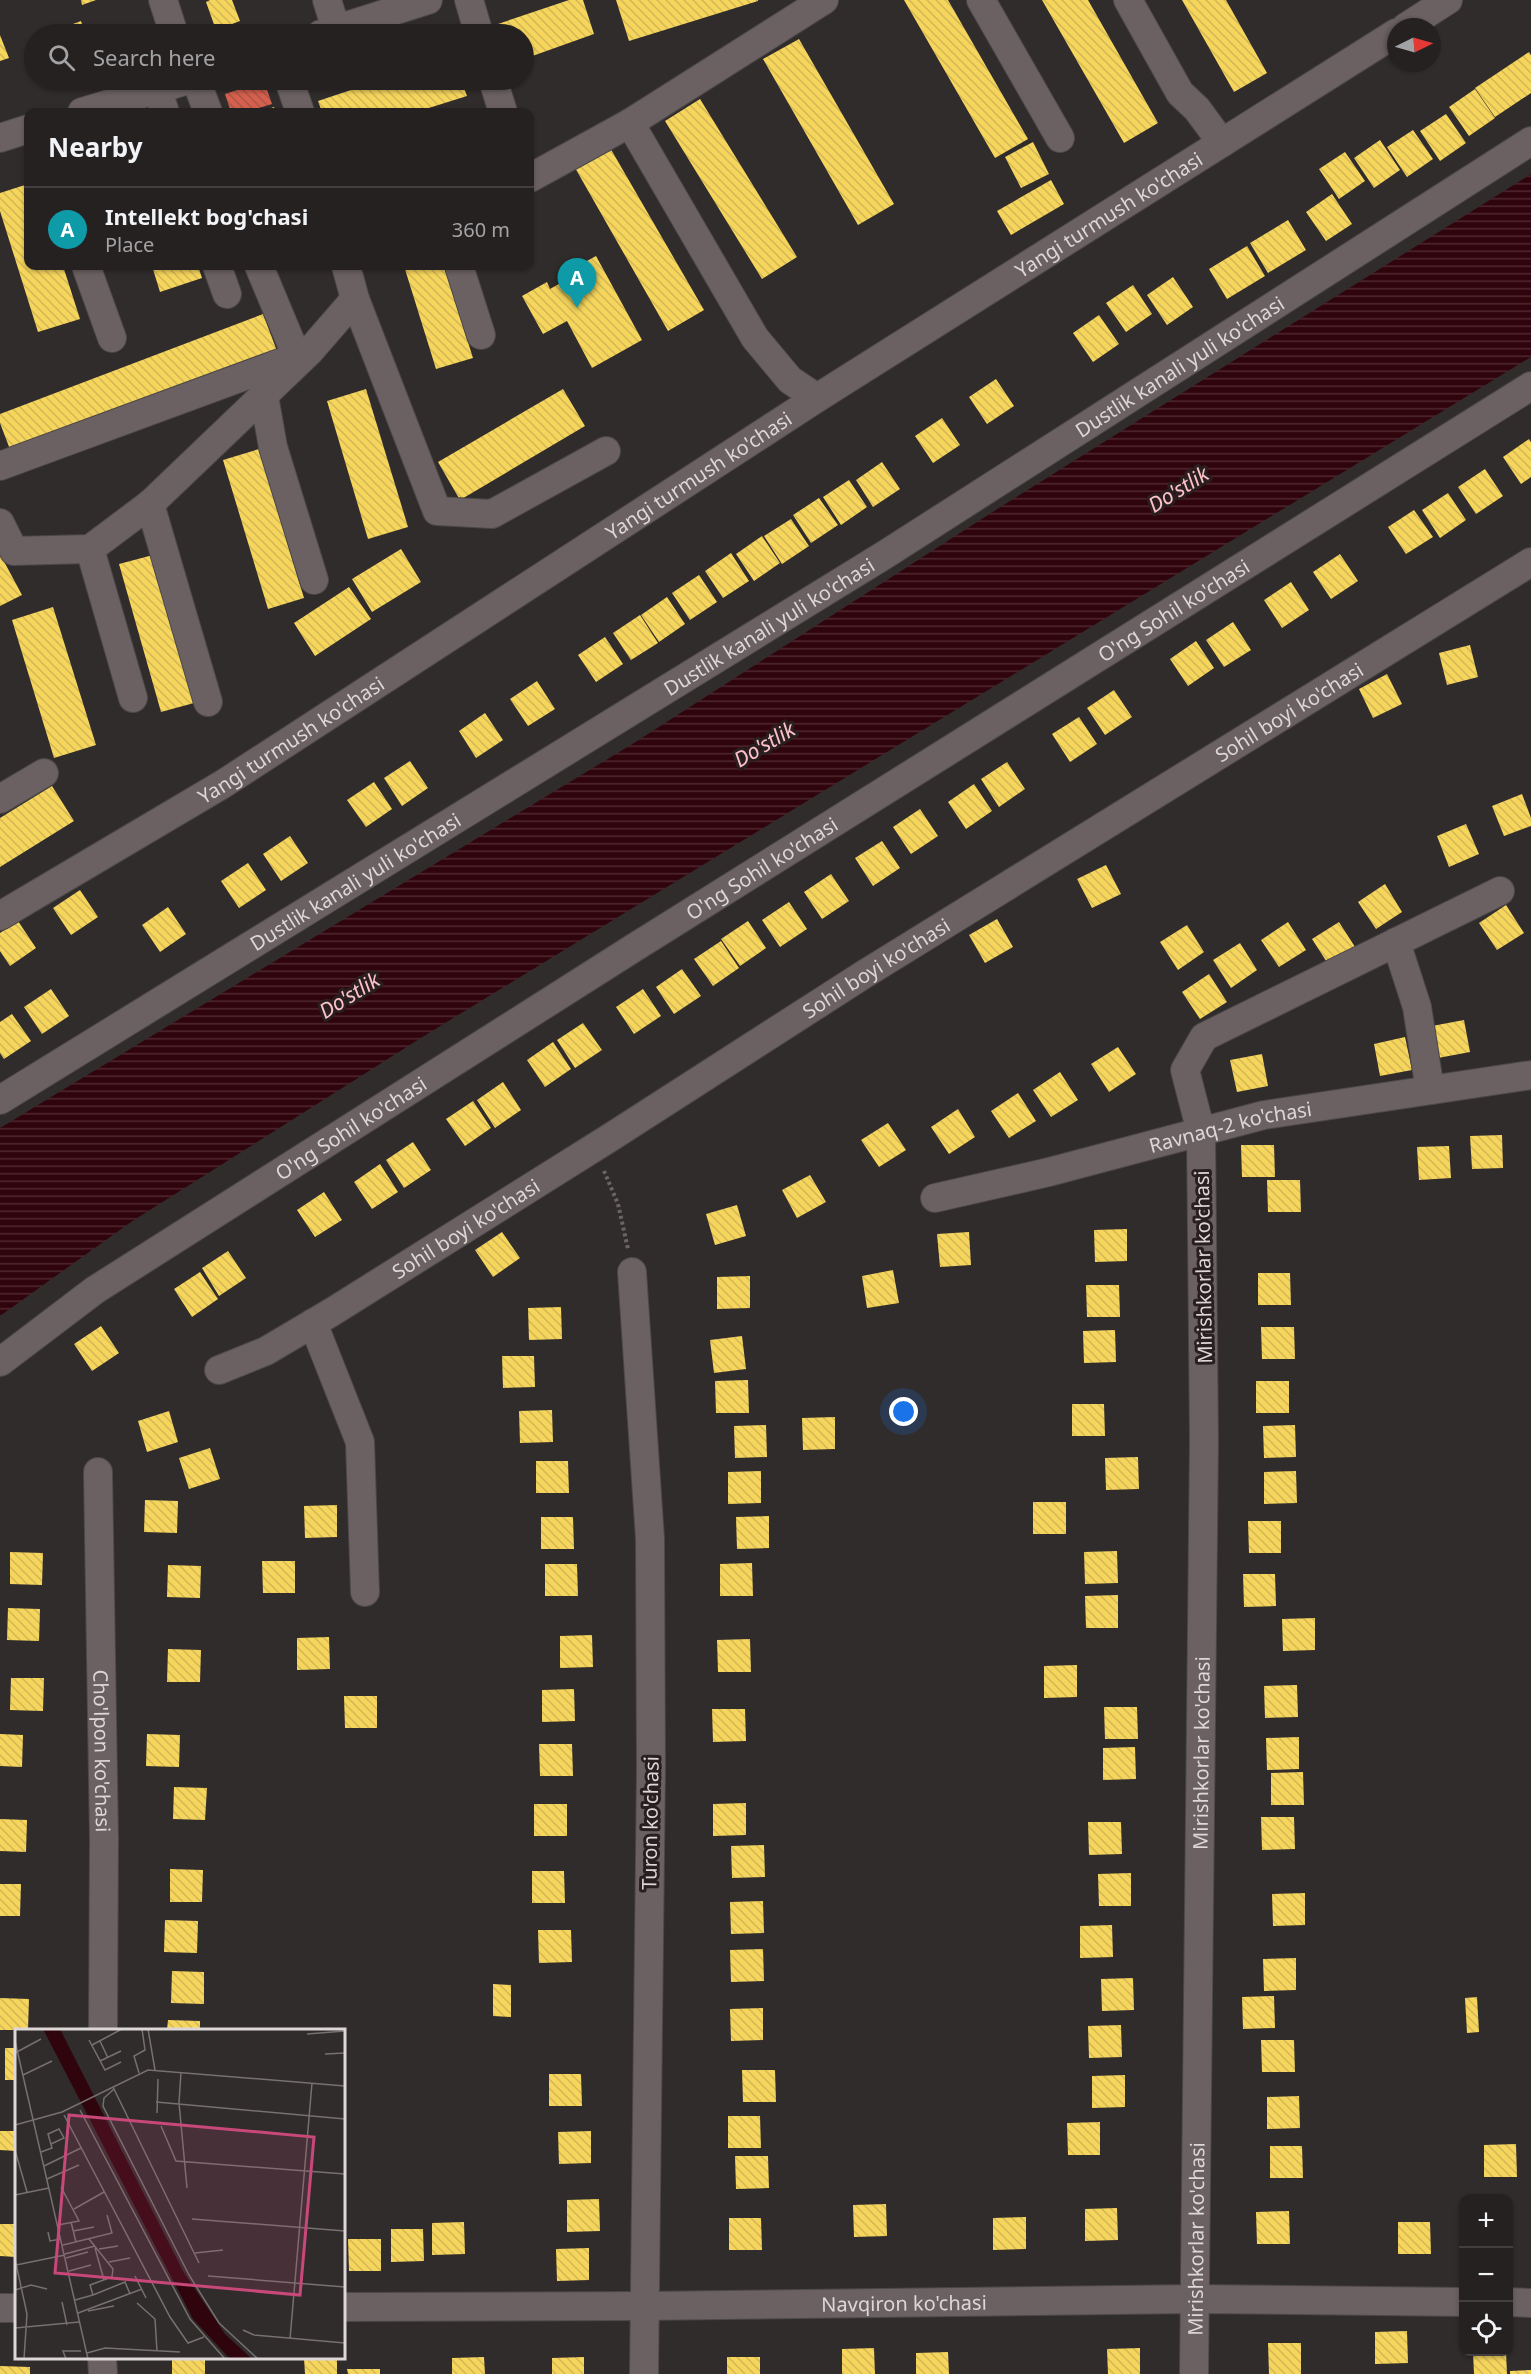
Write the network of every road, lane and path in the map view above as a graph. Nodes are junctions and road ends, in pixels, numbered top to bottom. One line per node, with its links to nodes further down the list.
1 (163, 0): 10 (street)
2 (327, 0): 11 (street)
3 (428, 0): 12 (street)
4 (469, 0): 13 (street)
5 (824, 0): 24 (street)
6 (981, 0): 27 (street)
7 (1128, 0): 29 (street)
8 (1448, 0): 9 (street)
9 (1420, 18)
10 (171, 24)
11 (328, 24)
12 (354, 24)
13 (476, 24)
14 (1387, 39): 29 (street, Yangi turmush ko'chasi)
15 (175, 90): 19 (street)
16 (200, 90): 21 (street)
17 (293, 90): 22 (street)
18 (496, 90): 23 (street)
19 (161, 101): 20 (street)
20 (111, 108)
21 (206, 108)
22 (299, 108)
23 (500, 108)
24 (630, 123): 30 (street); 43 (street)
25 (24, 130): 26 (street)
26 (0, 138)
27 (1060, 138)
28 (1531, 141): 60 (street, Dustlik kanali yuli ko'chasi)
29 (1222, 143): 43 (street, Yangi turmush ko'chasi)
30 (534, 176)
31 (87, 270): 39 (street)
32 (218, 270): 36 (street)
33 (262, 270): 40 (street)
34 (347, 270): 37 (street)
35 (460, 270): 38 (street)
36 (227, 294)
37 (355, 299): 40 (street); 44 (street)
38 (481, 335)
39 (112, 338)
40 (303, 354): 42 (street); 45 (street)
41 (1531, 386): 66 (street, O'ng Sohil ko'chasi)
42 (264, 396): 46 (street); 50 (street)
43 (818, 398): 56 (street, Yangi turmush ko'chasi)
44 (606, 451)
45 (0, 466)
46 (150, 504): 48 (street); 52 (street)
47 (0, 523): 48 (street)
48 (90, 549): 51 (street)
49 (1531, 562): 62 (street, Sohil boyi ko'chasi)
50 (314, 580)
51 (133, 698)
52 (208, 702)
53 (44, 773): 54 (street)
54 (0, 799)
55 (1500, 891): 57 (street, Mirishkorlar ko'chasi)
56 (0, 916)
57 (1396, 942): 59 (street); 61 (street, Mirishkorlar ko'chasi)
58 (1531, 1075): 59 (street, Ravnaq-2 ko'chasi)
59 (1430, 1090): 61 (street, Ravnaq-2 ko'chasi)
60 (0, 1100)
61 (1201, 1132): 63 (street, Ravnaq-2 ko'chasi); 71 (street, Mirishkorlar ko'chasi)
62 (595, 1148): 64 (path); 65 (street, Sohil boyi ko'chasi)
63 (935, 1198)
64 (633, 1272): 75 (street, Turon ko'chasi)
65 (313, 1323): 67 (street, Sohil boyi ko'chasi); 69 (street)
66 (0, 1362)
67 (219, 1370)
68 (98, 1472): 70 (street, Cho'lpon ko'chasi)
69 (365, 1592)
70 (103, 2029)
71 (1194, 2299): 72 (street, Navqiron ko'chasi); 75 (street, Navqiron ko'chasi); 80 (street, Mirishkorlar ko'chasi)
72 (1459, 2302)
73 (1513, 2302): 74 (street)
74 (1531, 2303)
75 (644, 2306): 76 (street, Navqiron ko'chasi); 79 (street, Turon ko'chasi)
76 (345, 2307)
77 (102, 2359): 78 (street)
78 (103, 2374)
79 (644, 2374)
80 (1194, 2374)

